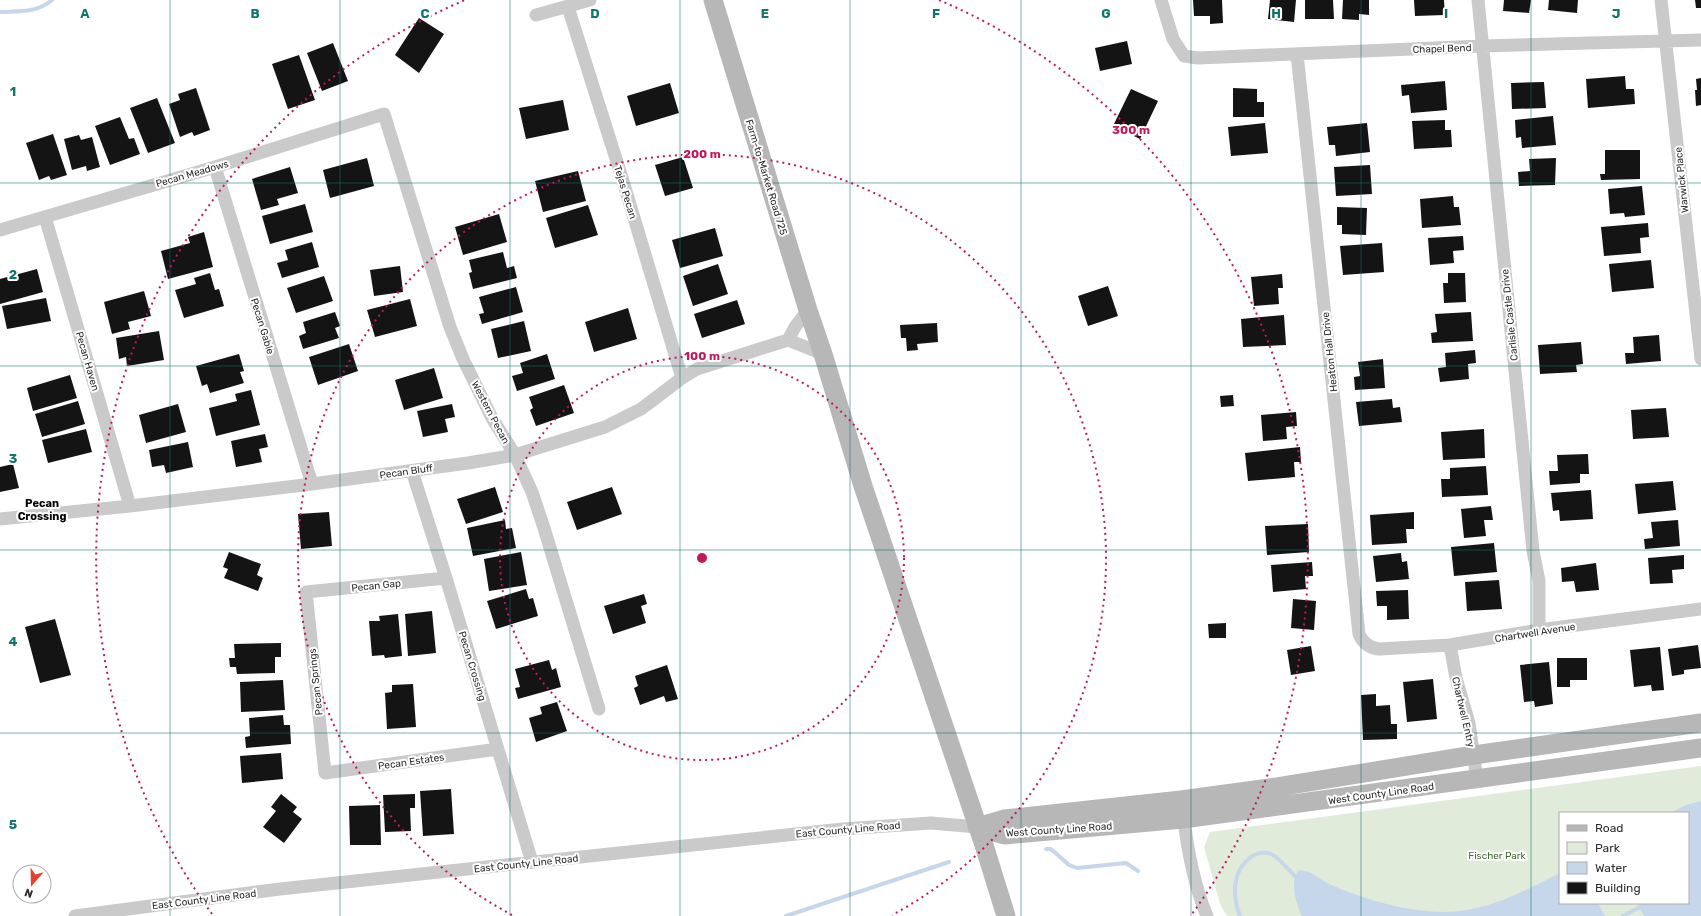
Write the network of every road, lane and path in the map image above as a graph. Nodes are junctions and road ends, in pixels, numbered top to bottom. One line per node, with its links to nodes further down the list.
1 (590, 0): 6 (street)
2 (713, 0): 16 (main road, Farm-to-Market Road 725)
3 (1161, 0): 11 (street, Chapel Bend)
4 (1478, 0): 10 (street, Carlisle Castle Drive)
5 (1661, 0): 9 (street, Warwick Place)
6 (568, 7): 7 (street); 20 (street, Tejas Pecan)
7 (536, 15)
8 (1701, 40): 9 (street, Chapel Bend)
9 (1666, 41): 10 (street, Chapel Bend); 19 (street, Warwick Place)
10 (1482, 46): 11 (street, Chapel Bend); 29 (street, Carlisle Castle Drive)
11 (1297, 54): 31 (street, Heaton Hall Drive)
12 (384, 114): 13 (street, Pecan Meadows); 21 (street, Western Pecan)
13 (215, 167): 14 (street, Pecan Meadows); 23 (street, Pecan Gable)
14 (45, 217): 15 (street, Pecan Meadows); 24 (street, Pecan Haven)
15 (0, 230)
16 (808, 310): 17 (street); 18 (main road, Farm-to-Market Road 725)
17 (788, 340): 18 (street); 20 (street, Pecan Bluff)
18 (823, 354): 40 (main road, Farm-to-Market Road 725)
19 (1701, 359)
20 (682, 378): 21 (street, Pecan Bluff)
21 (515, 455): 22 (street, Pecan Bluff); 32 (street, Western Pecan)
22 (412, 471): 23 (street, Pecan Bluff); 26 (street, Pecan Crossing)
23 (312, 484): 24 (street, Pecan Bluff)
24 (130, 506): 25 (street, Pecan Bluff)
25 (0, 519)
26 (446, 578): 27 (street, Pecan Gap); 35 (street, Pecan Crossing)
27 (306, 592): 37 (street, Pecan Springs)
28 (1701, 609): 29 (street, Chartwell Avenue)
29 (1539, 630): 30 (street, Chartwell Avenue)
30 (1450, 645): 31 (street, Chartwell Avenue); 36 (street, Chartwell Entry)
31 (1368, 646)
32 (599, 709)
33 (1701, 723): 36 (main road, West County Line Road)
34 (1701, 748): 38 (main road, West County Line Road)
35 (498, 749): 37 (street, Pecan Estates); 41 (street, Pecan Crossing)
36 (1474, 755): 38 (street, Chartwell Entry); 39 (main road, West County Line Road)
37 (325, 772)
38 (1477, 780): 39 (main road, West County Line Road)
39 (1182, 809): 40 (main road, West County Line Road); 44 (street)
40 (977, 827): 41 (street, East County Line Road); 43 (main road, Farm-to-Market Road 725)
41 (532, 862): 42 (street, East County Line Road)
42 (75, 916)
43 (1006, 916)
44 (1207, 916)

